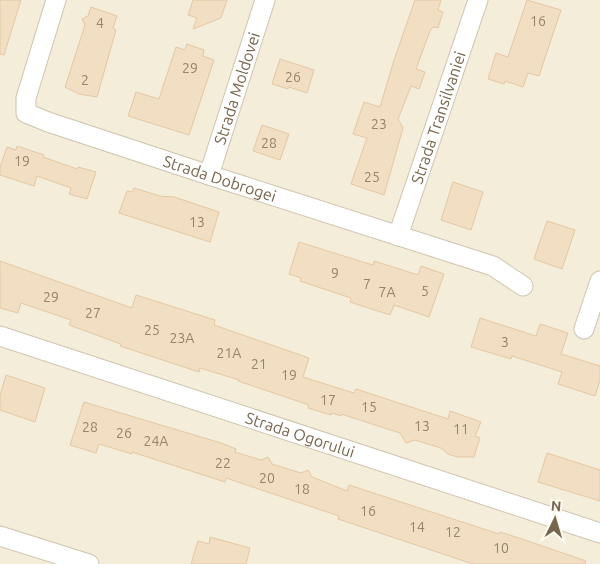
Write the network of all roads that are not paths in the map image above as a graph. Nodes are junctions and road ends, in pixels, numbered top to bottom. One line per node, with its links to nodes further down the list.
1 (56, 0): 4 (street, Strada Dobrogei)
2 (265, 0): 4 (street, Strada Moldovei)
3 (478, 0): 5 (street, Strada Transilvaniei)
4 (209, 175): 5 (street, Strada Dobrogei)
5 (398, 236): 7 (street, Strada Dobrogei)
6 (600, 281): 8 (street)
7 (522, 286)
8 (584, 329)
9 (0, 336): 10 (street, Strada Ogorului)
10 (600, 533)
11 (0, 536): 12 (street)
12 (89, 564)

